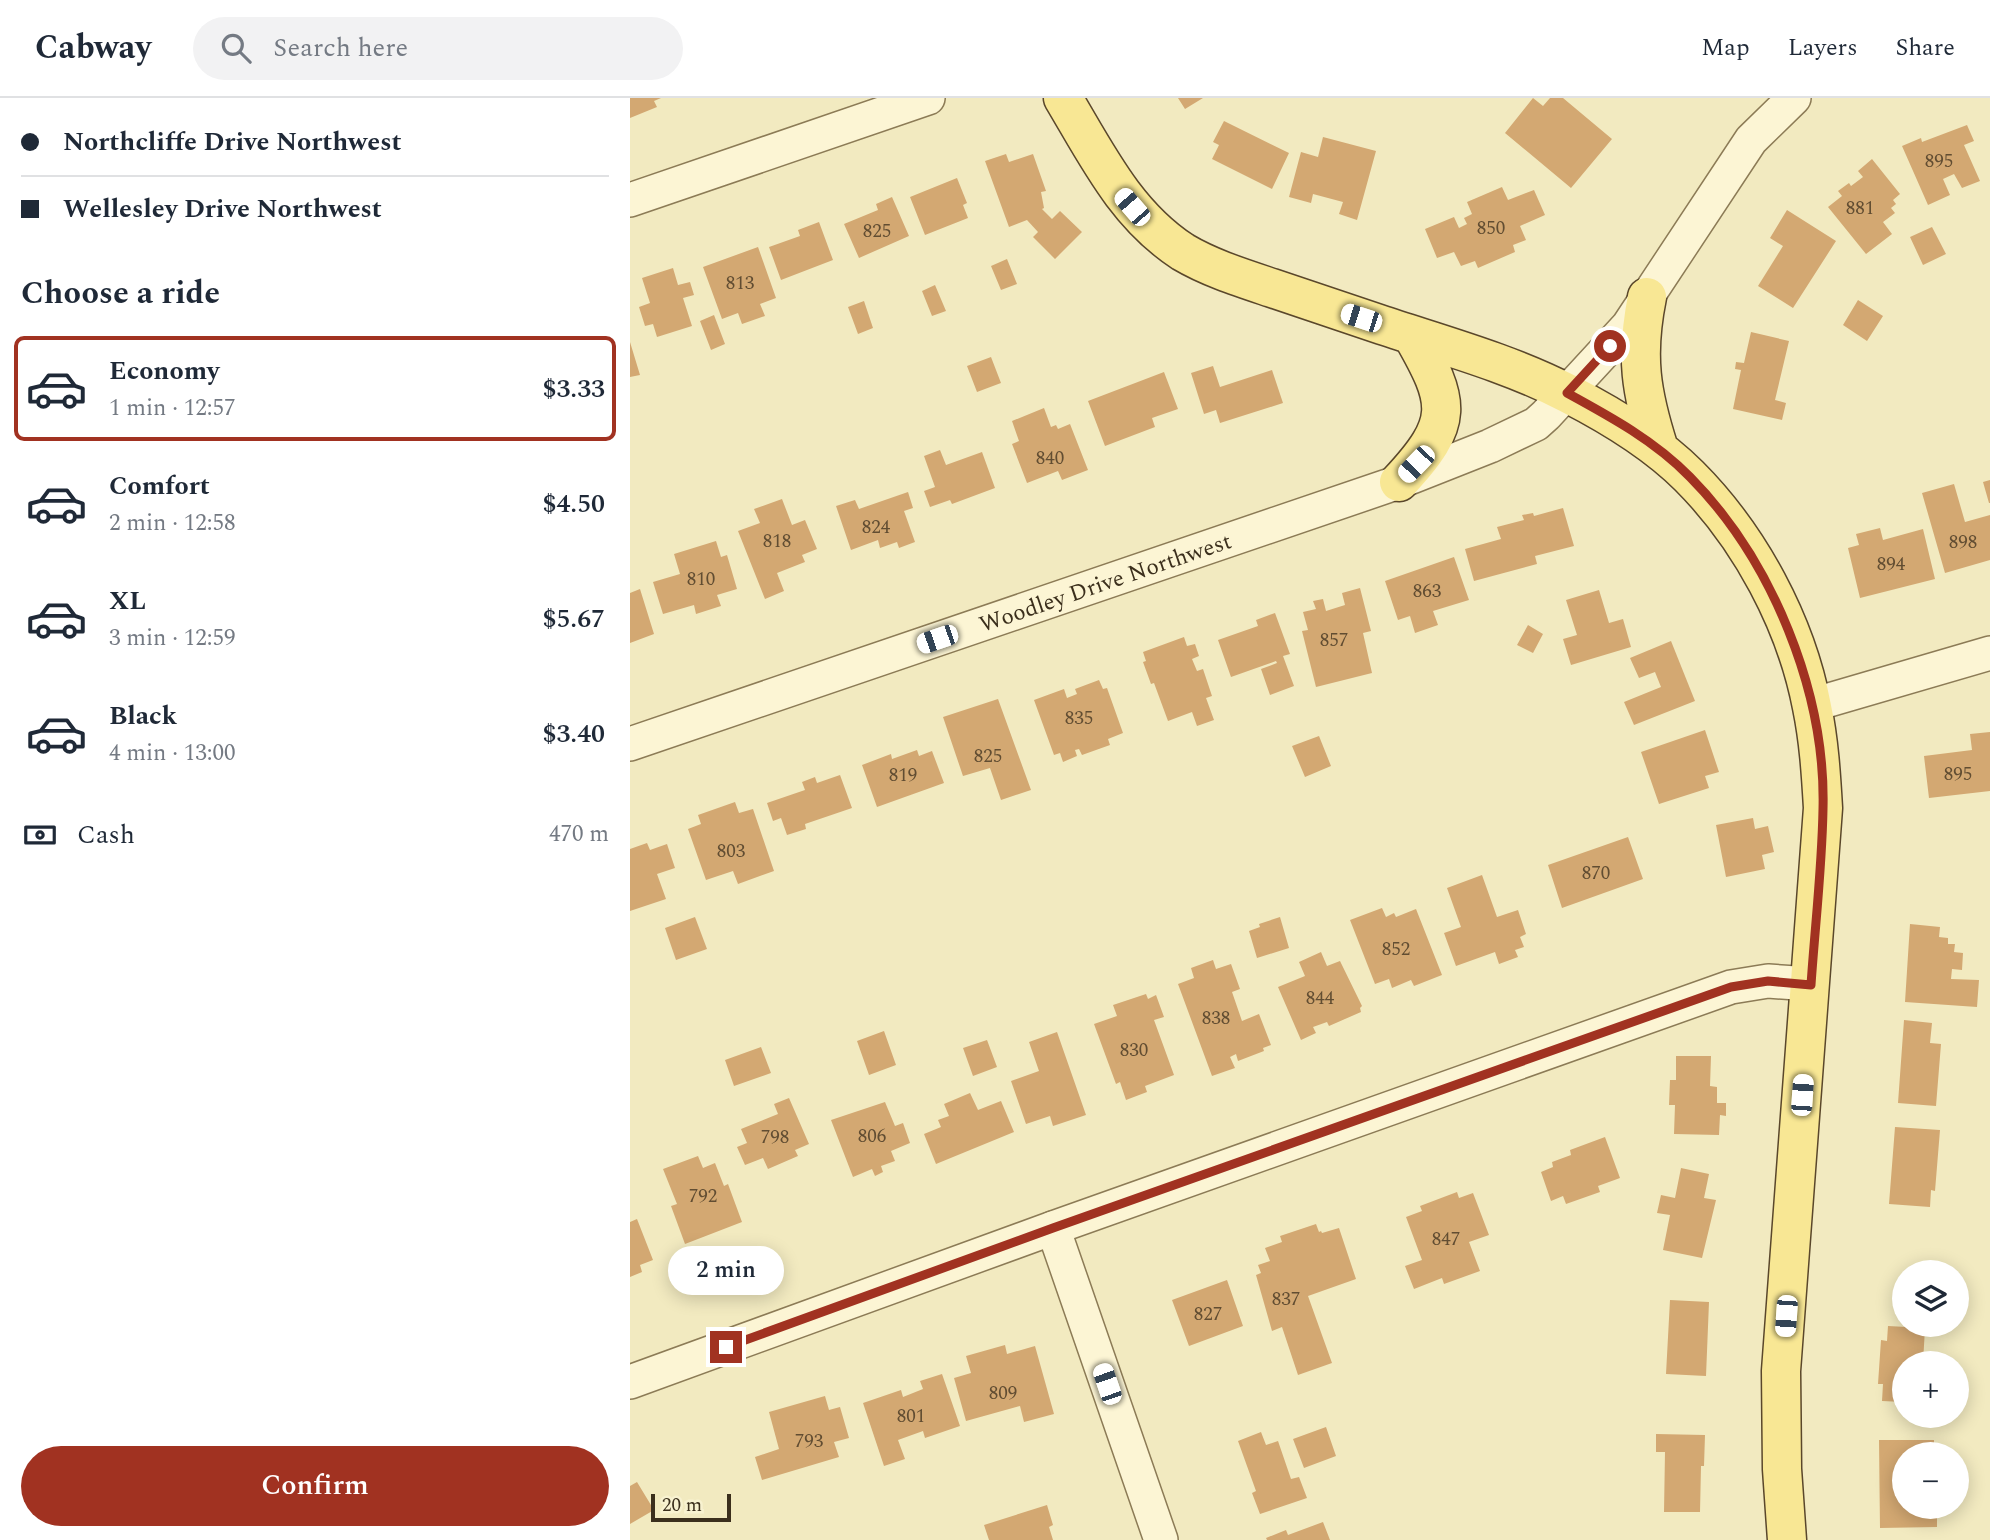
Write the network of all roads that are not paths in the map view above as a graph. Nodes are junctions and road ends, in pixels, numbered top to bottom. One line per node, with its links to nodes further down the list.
1 (928, 98): 4 (street)
2 (1063, 98): 6 (main road)
3 (1794, 98): 5 (street, Woodley Drive Northwest)
4 (630, 200)
5 (1647, 297): 7 (street, Woodley Drive Northwest); 8 (main road)
6 (1412, 335): 7 (main road); 9 (main road)
7 (1567, 393): 8 (main road); 9 (street, Woodley Drive Northwest)
8 (1658, 449): 11 (main road)
9 (1399, 482): 12 (street, Woodley Drive Northwest)
10 (1990, 653): 11 (street)
11 (1812, 705): 13 (main road)
12 (630, 744)
13 (1811, 985): 14 (street); 17 (main road)
14 (1053, 1228): 15 (street); 16 (street)
15 (630, 1382)
16 (1161, 1540)
17 (1787, 1540)

